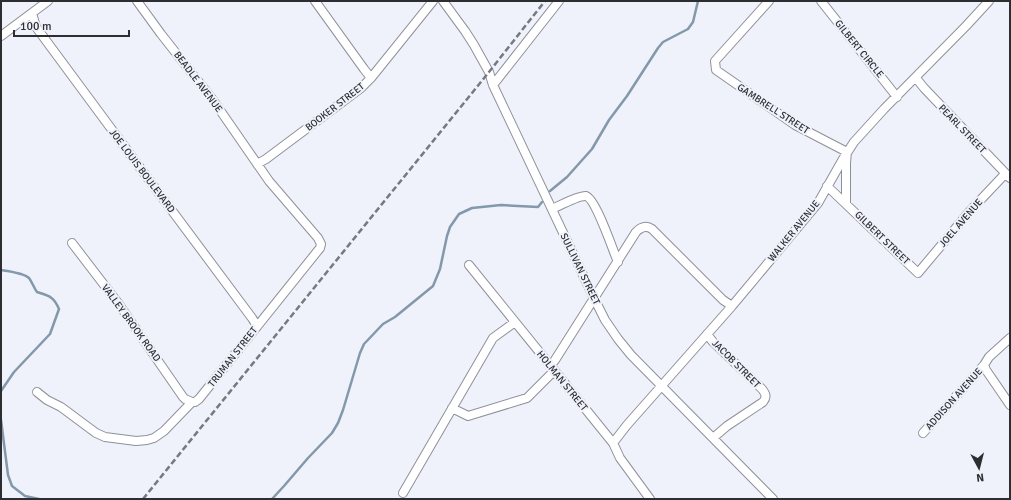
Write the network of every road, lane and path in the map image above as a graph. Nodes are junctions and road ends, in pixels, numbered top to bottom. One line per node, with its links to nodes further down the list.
1 (48, 1): 10 (street)
2 (137, 1): 17 (street, BEADLE AVENUE)
3 (315, 1): 12 (street)
4 (433, 1): 12 (street, BOOKER STREET)
5 (443, 1): 14 (street, SULLIVAN STREET)
6 (559, 1): 14 (street)
7 (769, 1): 16 (street, GAMBRELL STREET)
8 (821, 1): 15 (street, GILBERT CIRCLE)
9 (989, 1): 13 (street, WALKER AVENUE)
10 (32, 13): 11 (street); 29 (street, JOE LOUIS BOULEVARD)
11 (1, 36)
12 (371, 78): 17 (street, BOOKER STREET)
13 (916, 78): 15 (street, WALKER AVENUE); 18 (street, PEARL STREET)
14 (493, 85): 21 (street, SULLIVAN STREET)
15 (897, 97): 16 (street, WALKER AVENUE)
16 (847, 152): 19 (street, WALKER AVENUE); 20 (street)
17 (256, 164): 29 (street, TRUMAN STREET)
18 (1008, 176): 25 (street, JOEL AVENUE)
19 (828, 186): 20 (street, GILBERT STREET); 27 (street, WALKER AVENUE)
20 (846, 203): 25 (street, GILBERT STREET)
21 (552, 209): 23 (street); 26 (street, SULLIVAN STREET)
22 (72, 243): 36 (street, VALLEY BROOK ROAD)
23 (618, 262): 26 (street); 27 (street)
24 (469, 265): 28 (street, HOLMAN STREET)
25 (918, 273)
26 (594, 298): 33 (street); 34 (street, SULLIVAN STREET)
27 (732, 306): 30 (street, WALKER AVENUE)
28 (514, 322): 33 (street, HOLMAN STREET); 38 (street)
29 (257, 326): 36 (street, TRUMAN STREET)
30 (707, 334): 34 (street, WALKER AVENUE); 40 (street, JACOB STREET)
31 (1010, 338): 32 (street, ADDISON AVENUE)
32 (984, 365): 37 (street); 39 (street, ADDISON AVENUE)
33 (552, 368): 38 (street); 41 (street, HOLMAN STREET)
34 (661, 386): 40 (street, SULLIVAN STREET); 41 (street, WALKER AVENUE)
35 (37, 392): 36 (street, TRUMAN STREET)
36 (192, 402)
37 (1010, 405)
38 (452, 408): 42 (street)
39 (923, 433)
40 (713, 438): 44 (street, SULLIVAN STREET)
41 (613, 443): 43 (street, HOLMAN STREET)
42 (403, 493)
43 (650, 499)
44 (773, 499)

